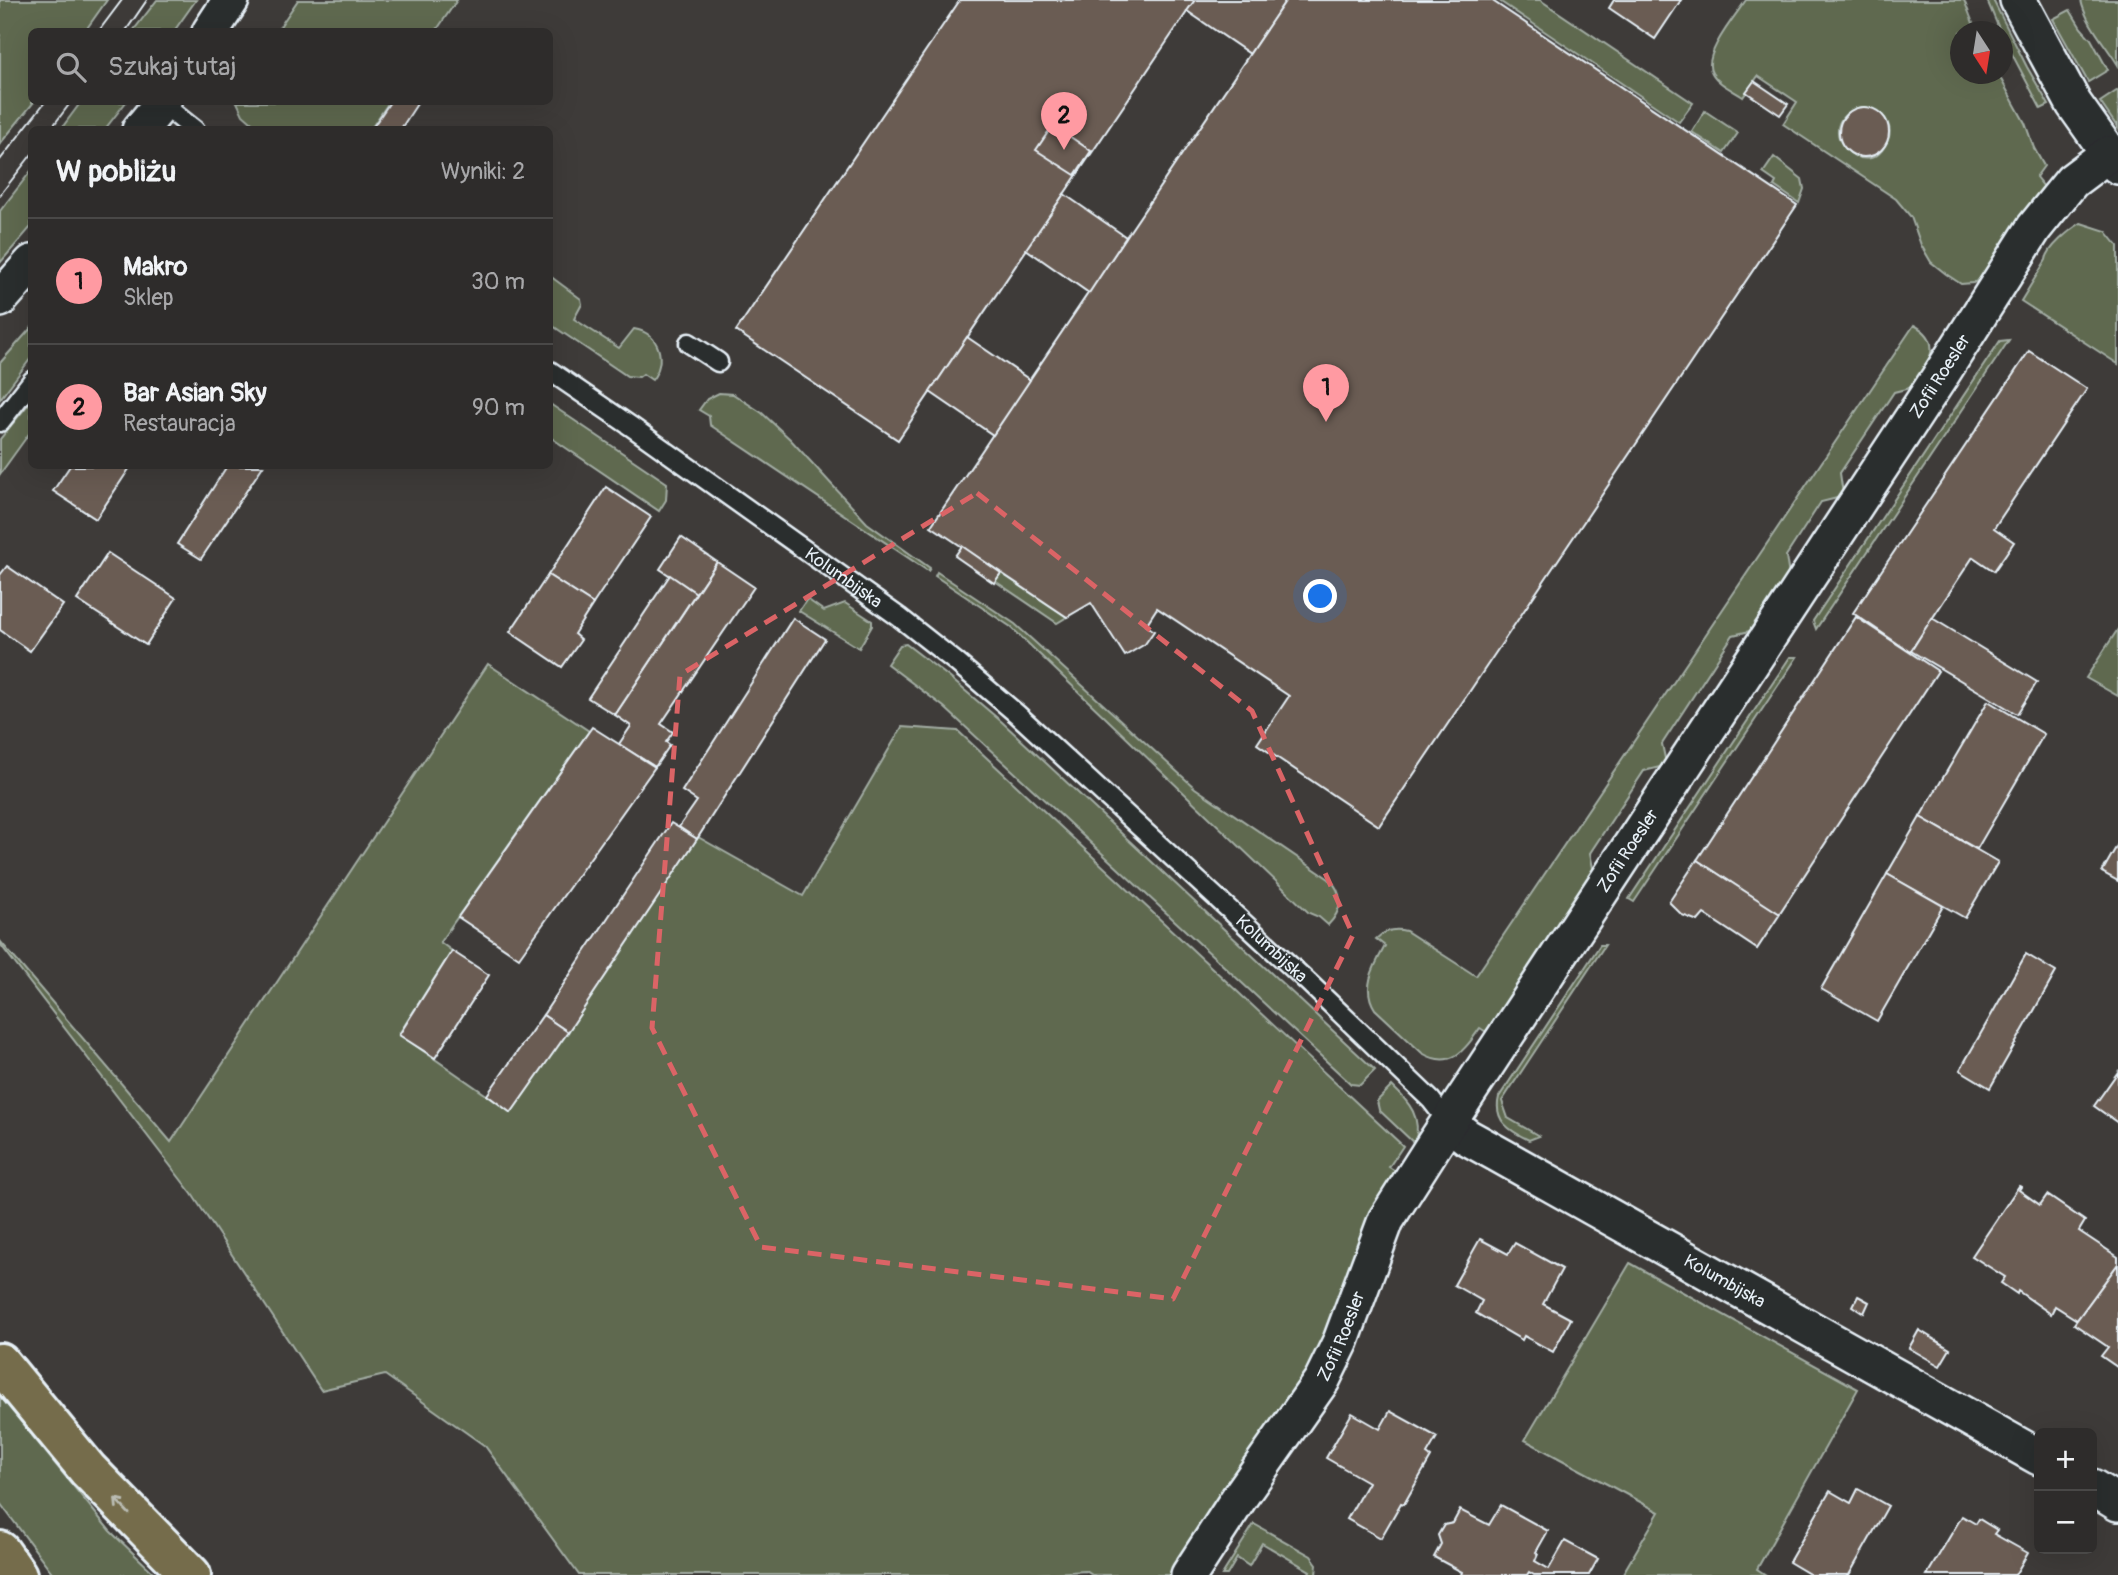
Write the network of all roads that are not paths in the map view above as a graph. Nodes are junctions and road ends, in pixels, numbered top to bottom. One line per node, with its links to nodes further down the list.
1 (232, 0): 3 (street)
2 (2018, 0): 6 (street)
3 (213, 28)
4 (155, 111): 5 (lane)
5 (187, 126)
6 (2113, 160): 14 (street, Zofii Roesler)
7 (28, 267): 8 (street)
8 (0, 299)
9 (689, 343): 10 (lane)
10 (718, 362)
11 (553, 373): 14 (lane, Kolumbijska)
12 (28, 386): 13 (lane)
13 (0, 422)
14 (1450, 1123): 16 (street, Kolumbijska); 22 (street, Zofii Roesler)
15 (0, 1363): 21 (highway, one-way to 15)
16 (2034, 1454)
17 (2097, 1491): 18 (street)
18 (2118, 1503)
19 (0, 1551): 20 (highway)
20 (17, 1575)
21 (191, 1575)
22 (1189, 1575)

